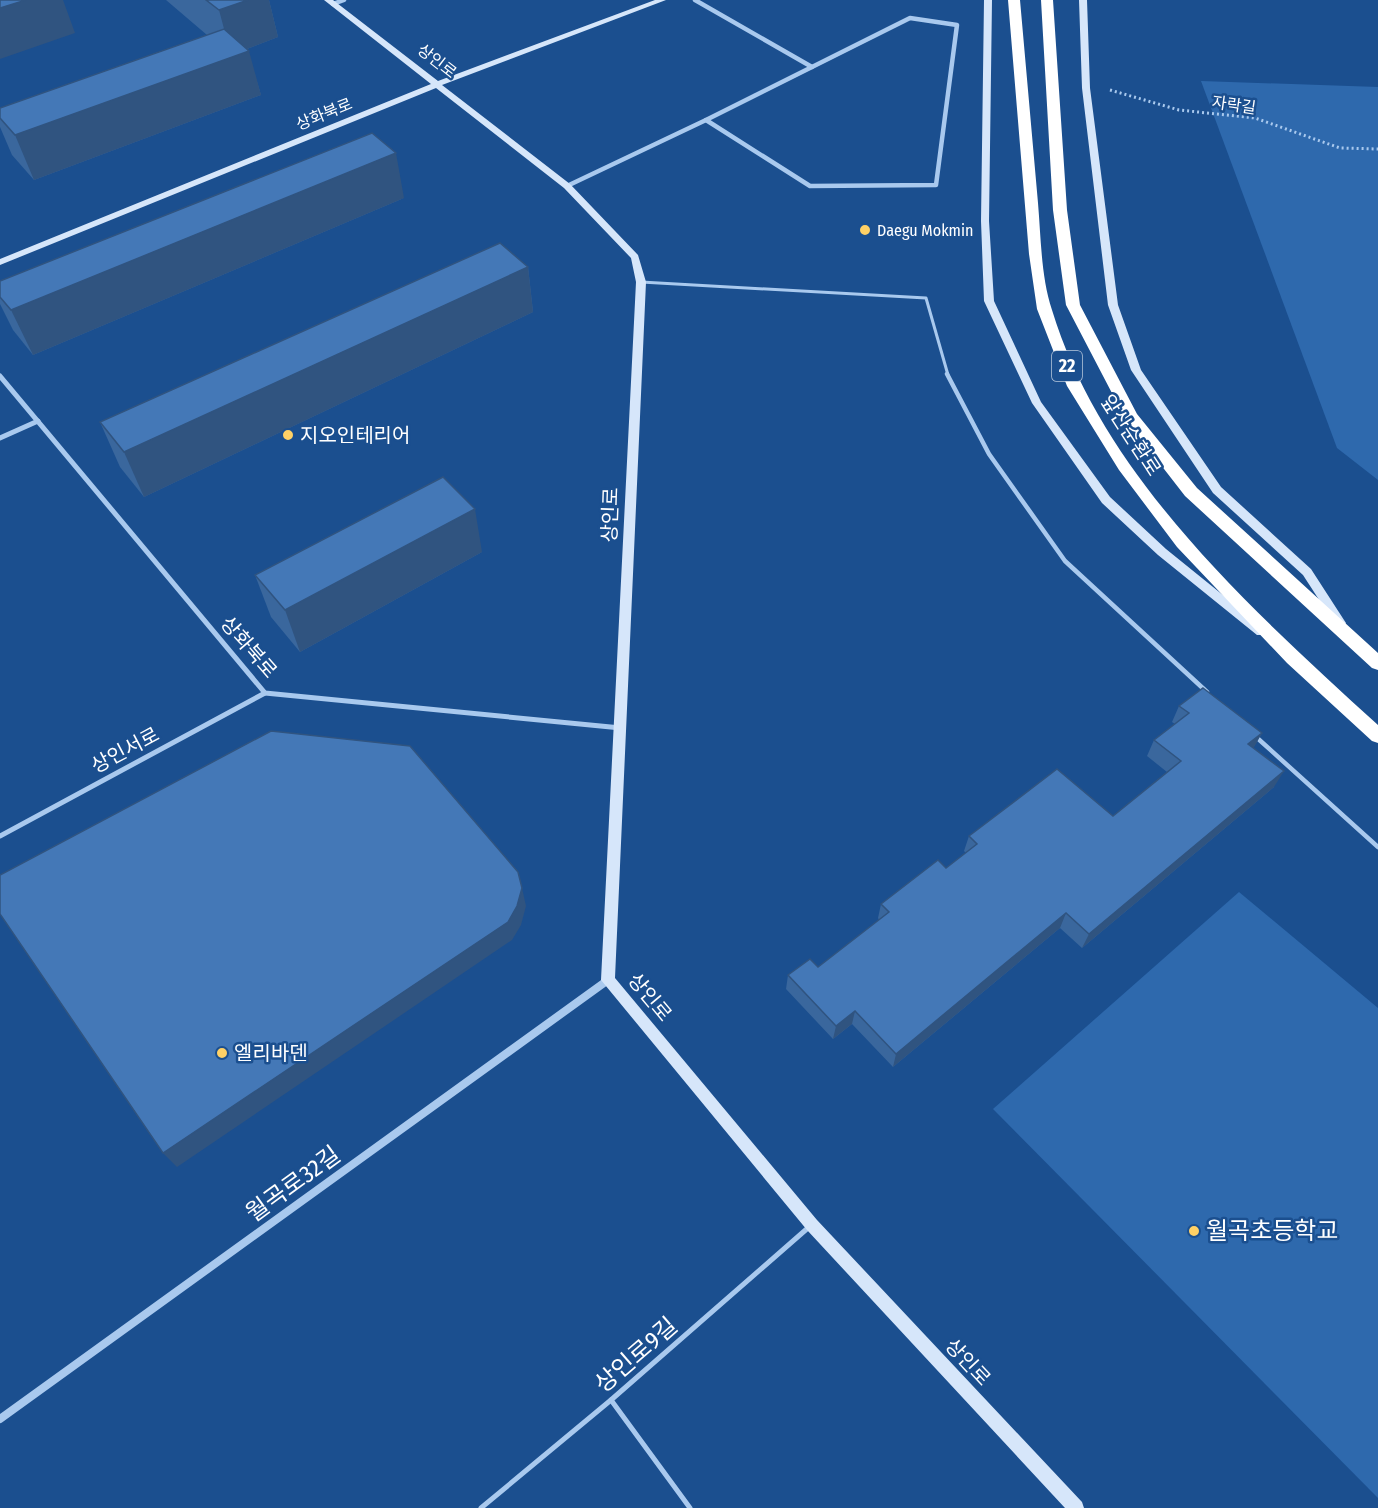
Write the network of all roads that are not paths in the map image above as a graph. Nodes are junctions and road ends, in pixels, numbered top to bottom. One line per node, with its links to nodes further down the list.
1 (344, 0): 8 (street)
2 (662, 0): 10 (street, 상화북로)
3 (695, 0): 9 (street)
4 (988, 0): 19 (street)
5 (1014, 0): 19 (highway, 앞산순환로 / 22)
6 (1047, 0): 18 (highway, 앞산순환로 / 22)
7 (1083, 0): 18 (street)
8 (330, 2): 10 (street, 상인로)
9 (812, 68): 11 (street); 11 (street)
10 (438, 84): 12 (street, 상인로); 13 (street, 상화북로)
11 (706, 120): 12 (street)
12 (567, 186): 14 (street, 상인로)
13 (0, 262)
14 (641, 282): 22 (lane); 23 (street, 상인로)
15 (0, 376): 16 (street, 상화북로)
16 (38, 421): 17 (street); 21 (street, 상화북로)
17 (0, 438)
18 (1348, 637): 20 (highway, 앞산순환로 / 22)
19 (1293, 658): 25 (highway, 앞산순환로 / 22)
20 (1378, 663)
21 (265, 693): 23 (street, 상화북로); 26 (street, 상인서로)
22 (1213, 698)
23 (622, 728): 28 (street, 상인로)
24 (1248, 730): 27 (lane)
25 (1378, 736)
26 (0, 836)
27 (1378, 847)
28 (608, 980): 29 (street, 상인로); 31 (street, 월곡로32길)
29 (812, 1225): 30 (lane, 상인로9길); 34 (street, 상인로)
30 (611, 1400): 32 (lane, 상인로9길); 33 (lane)
31 (0, 1419)
32 (481, 1508)
33 (690, 1508)
34 (1076, 1508)

